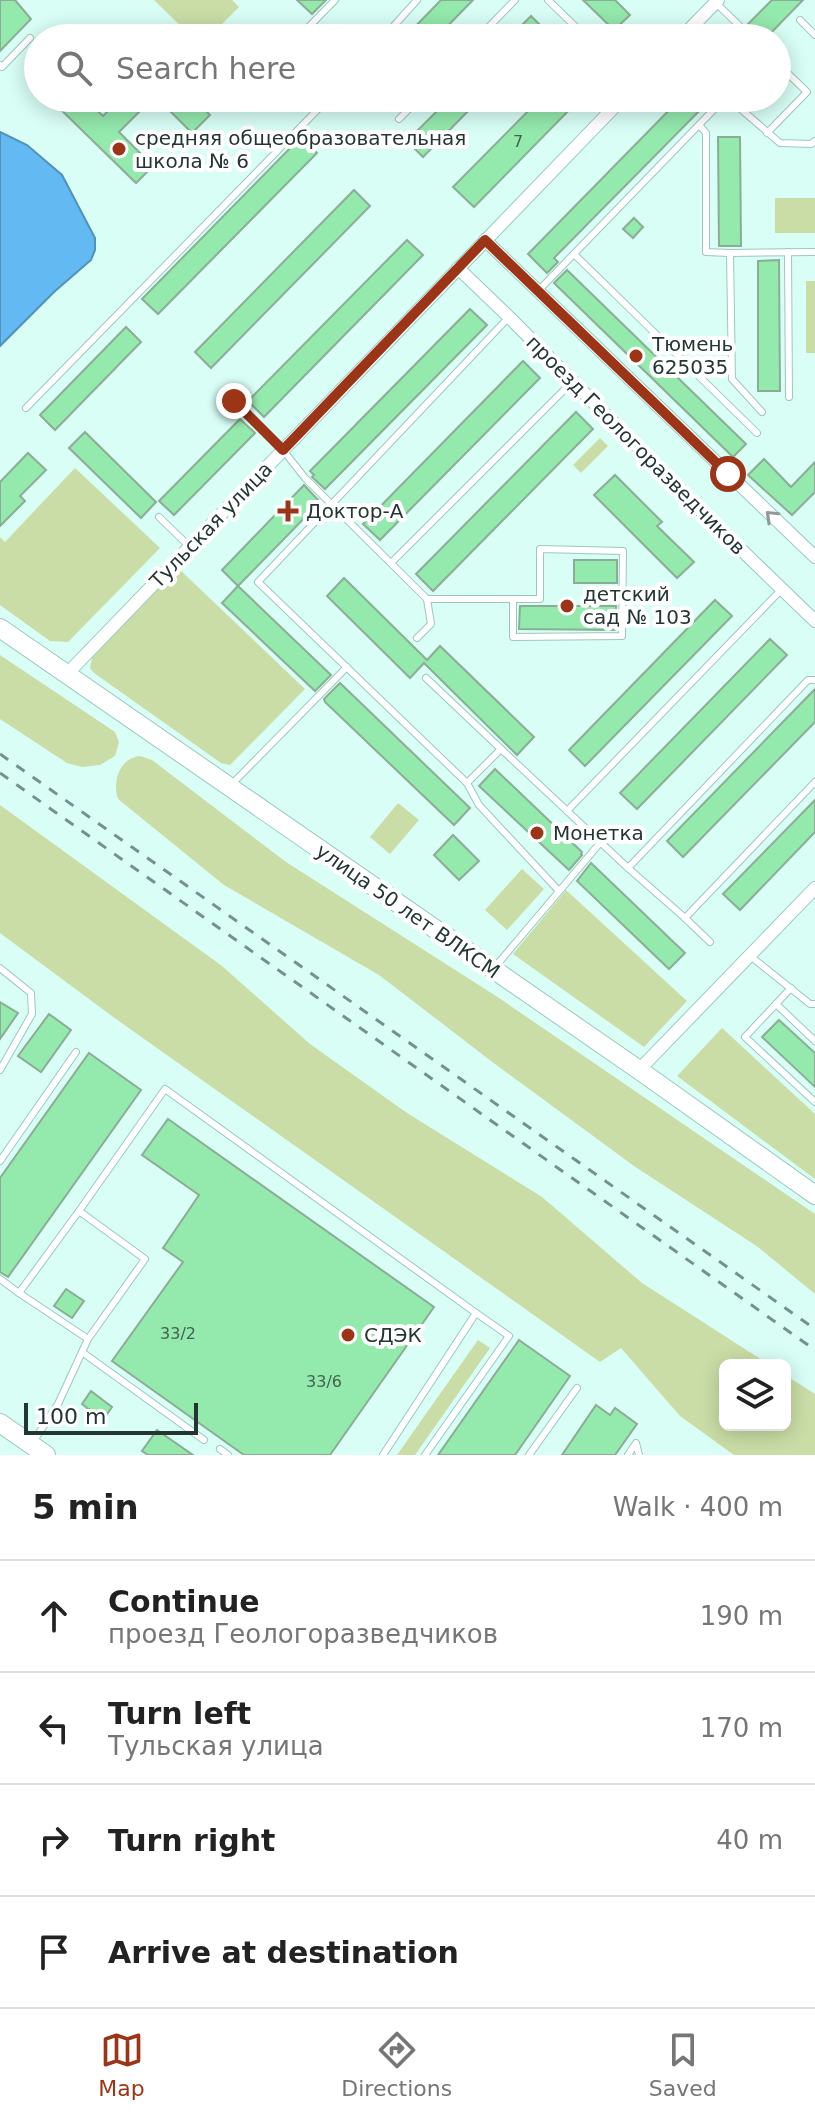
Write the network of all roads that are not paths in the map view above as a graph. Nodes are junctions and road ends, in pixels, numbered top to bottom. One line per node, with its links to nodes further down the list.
1 (335, 0): 7 (lane)
2 (417, 0): 8 (lane)
3 (515, 0): 9 (lane)
4 (548, 0): 10 (lane)
5 (716, 1): 11 (street); 12 (lane)
6 (800, 20): 13 (lane)
7 (312, 24)
8 (396, 24)
9 (492, 24)
10 (573, 24)
11 (694, 24)
12 (738, 24)
13 (815, 35)
14 (24, 44): 15 (lane)
15 (0, 65)
16 (791, 77): 17 (lane)
17 (791, 108)
18 (315, 112): 39 (lane)
19 (406, 112): 24 (lane)
20 (609, 112): 28 (street, Тульская улица)
21 (714, 112): 25 (lane)
22 (743, 112): 26 (lane)
23 (787, 112): 26 (lane)
24 (399, 119)
25 (700, 126): 31 (lane); 32 (lane)
26 (767, 133): 27 (lane)
27 (815, 141)
28 (485, 240): 33 (street, Тульская улица); 34 (street, проезд Геологоразведчиков)
29 (788, 252): 30 (lane); 31 (lane); 37 (lane)
30 (815, 252)
31 (730, 253): 40 (lane)
32 (574, 254): 34 (lane); 41 (lane)
33 (458, 268): 35 (street, проезд Геологоразведчиков); 42 (street, Тульская улица)
34 (538, 291): 46 (street, проезд Геологоразведчиков, one-way to 34)
35 (509, 317): 36 (street, проезд Геологоразведчиков); 43 (lane)
36 (572, 382): 47 (lane); 48 (street, проезд Геологоразведчиков)
37 (789, 397)
38 (234, 401): 42 (lane)
39 (26, 408)
40 (762, 412)
41 (757, 433)
42 (283, 450): 43 (lane); 45 (street, Тульская улица)
43 (332, 504): 47 (lane); 54 (lane)
44 (159, 517): 45 (lane)
45 (190, 547): 55 (street, Тульская улица)
46 (815, 557)
47 (392, 562): 49 (lane)
48 (782, 589): 51 (street, проезд Геологоразведчиков); 62 (lane)
49 (427, 599): 50 (lane); 53 (lane)
50 (513, 599): 50 (lane)
51 (815, 621)
52 (0, 628): 55 (street, улица 50 лет ВЛКСМ)
53 (417, 638)
54 (347, 667): 60 (lane); 61 (lane)
55 (66, 675): 61 (street, улица 50 лет ВЛКСМ)
56 (426, 678): 58 (lane)
57 (815, 680): 64 (lane)
58 (501, 749): 60 (lane); 62 (lane)
59 (815, 782): 67 (lane)
60 (467, 783): 66 (lane)
61 (229, 788): 71 (street, улица 50 лет ВЛКСМ)
62 (567, 811): 63 (lane)
63 (600, 843): 64 (lane); 66 (lane)
64 (628, 868): 67 (lane)
65 (815, 888): 69 (street)
66 (559, 891): 71 (lane)
67 (685, 918): 68 (lane)
68 (710, 942)
69 (749, 955): 72 (lane); 78 (street)
70 (0, 968): 77 (lane)
71 (493, 970): 78 (street, улица 50 лет ВЛКСМ)
72 (791, 988): 73 (lane); 74 (lane)
73 (776, 1004): 75 (lane); 79 (lane)
74 (815, 1004)
75 (815, 1041)
76 (76, 1052): 80 (lane)
77 (0, 1070)
78 (639, 1070): 81 (street, улица 50 лет ВЛКСМ)
79 (815, 1102)
80 (0, 1161)
81 (815, 1195)
82 (79, 1211): 84 (lane); 85 (lane); 86 (lane)
83 (0, 1279): 84 (lane)
84 (19, 1293): 86 (lane)
85 (476, 1313): 94 (lane); 95 (lane)
86 (88, 1339): 87 (lane)
87 (82, 1352): 90 (lane); 92 (lane)
88 (577, 1388): 96 (lane)
89 (0, 1423): 92 (street)
90 (204, 1440)
91 (220, 1449): 93 (lane)
92 (38, 1450)
93 (228, 1455)
94 (383, 1455)
95 (425, 1455)
96 (529, 1455)
97 (628, 1455): 98 (lane)
98 (639, 1455)

